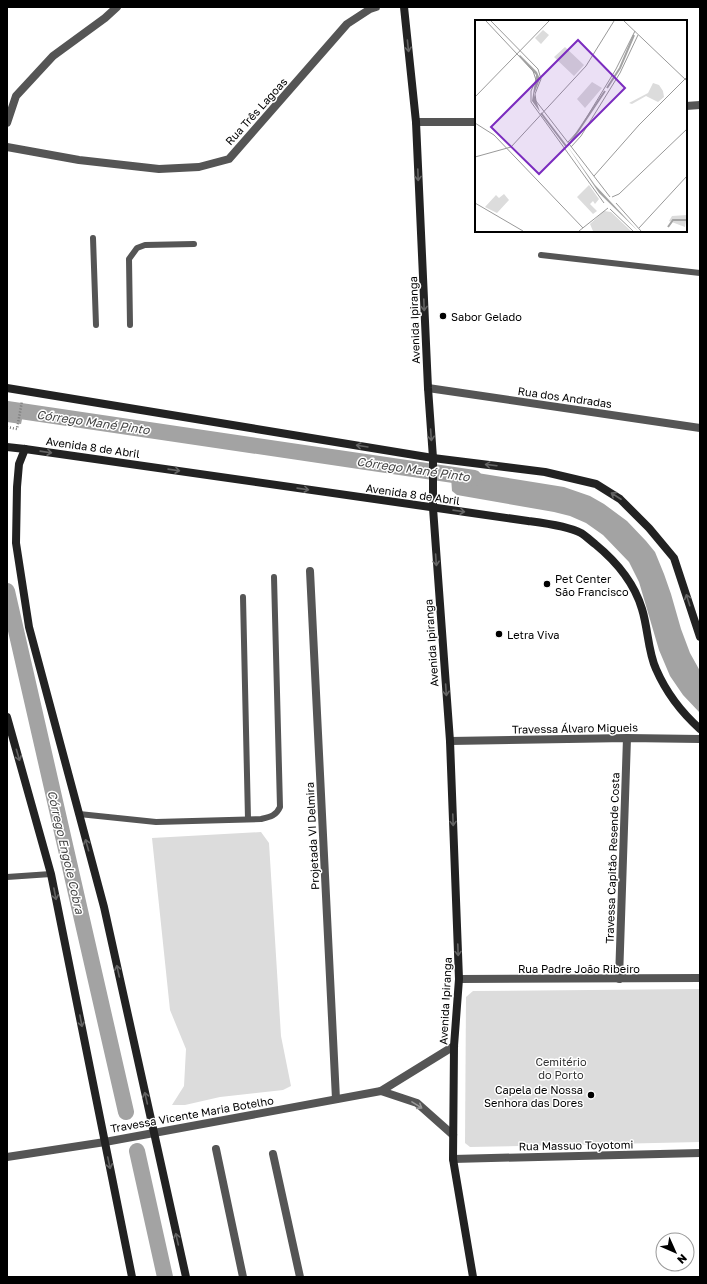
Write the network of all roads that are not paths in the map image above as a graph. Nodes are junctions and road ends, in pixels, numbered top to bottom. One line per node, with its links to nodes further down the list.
1 (117, 7): 8 (street)
2 (376, 7): 9 (street, Rua Três Lagoas)
3 (404, 7): 6 (street, Avenida Ipiranga, one-way to 6)
4 (700, 105): 5 (street)
5 (687, 106)
6 (416, 122): 7 (street); 17 (street, Avenida Ipiranga, one-way to 17)
7 (475, 122)
8 (7, 123)
9 (7, 147)
10 (92, 238): 14 (lane)
11 (194, 244): 15 (lane)
12 (541, 255): 13 (lane)
13 (700, 273)
14 (96, 325)
15 (130, 325)
16 (7, 388): 21 (street, one-way to 16)
17 (428, 388): 18 (street, Rua dos Andradas); 21 (street, Avenida Ipiranga, one-way to 21)
18 (700, 428)
19 (7, 447): 20 (street, Avenida 8 de Abril)
20 (25, 449): 22 (street, Avenida 8 de Abril, one-way to 22); 32 (street)
21 (433, 459): 22 (street, Avenida Ipiranga); 26 (street, one-way to 21)
22 (433, 505): 28 (street, Avenida 8 de Abril, one-way to 28); 31 (street, Avenida Ipiranga, one-way to 31)
23 (310, 571): 41 (street, Projetada VI Delmira)
24 (274, 577): 33 (lane)
25 (243, 597): 33 (lane)
26 (700, 637)
27 (7, 717): 34 (street, one-way to 34)
28 (700, 729)
29 (627, 738): 30 (street, Travessa Álvaro Migueis); 31 (street, Travessa Álvaro Migueis); 38 (street, Travessa Capitão Resende Costa)
30 (700, 739)
31 (450, 741): 37 (street, Avenida Ipiranga, one-way to 37)
32 (79, 814): 33 (lane); 42 (street, one-way to 32)
33 (248, 819)
34 (51, 874): 35 (lane); 44 (street, one-way to 44)
35 (7, 877)
36 (700, 978): 38 (street, Rua Padre João Ribeiro)
37 (459, 979): 38 (street, Rua Padre João Ribeiro); 39 (street, Avenida Ipiranga)
38 (619, 979)
39 (454, 1046): 40 (street, Travessa Vicente Maria Botelho); 43 (street, Avenida Ipiranga)
40 (381, 1091): 41 (street, Travessa Vicente Maria Botelho); 43 (street, Travessa Vicente Maria Botelho, one-way to 43)
41 (336, 1099): 42 (street, Travessa Vicente Maria Botelho)
42 (154, 1133): 44 (street, Travessa Vicente Maria Botelho); 51 (street, one-way to 42)
43 (453, 1135): 49 (street, Avenida Ipiranga)
44 (105, 1142): 48 (street, Travessa Vicente Maria Botelho); 50 (street, one-way to 50)
45 (216, 1149): 52 (street)
46 (700, 1153): 49 (street, Rua Massuo Toyotomi)
47 (273, 1154): 53 (street)
48 (7, 1157)
49 (453, 1159): 54 (street, Avenida Ipiranga)
50 (132, 1277)
51 (186, 1277)
52 (244, 1277)
53 (300, 1277)
54 (473, 1277)

